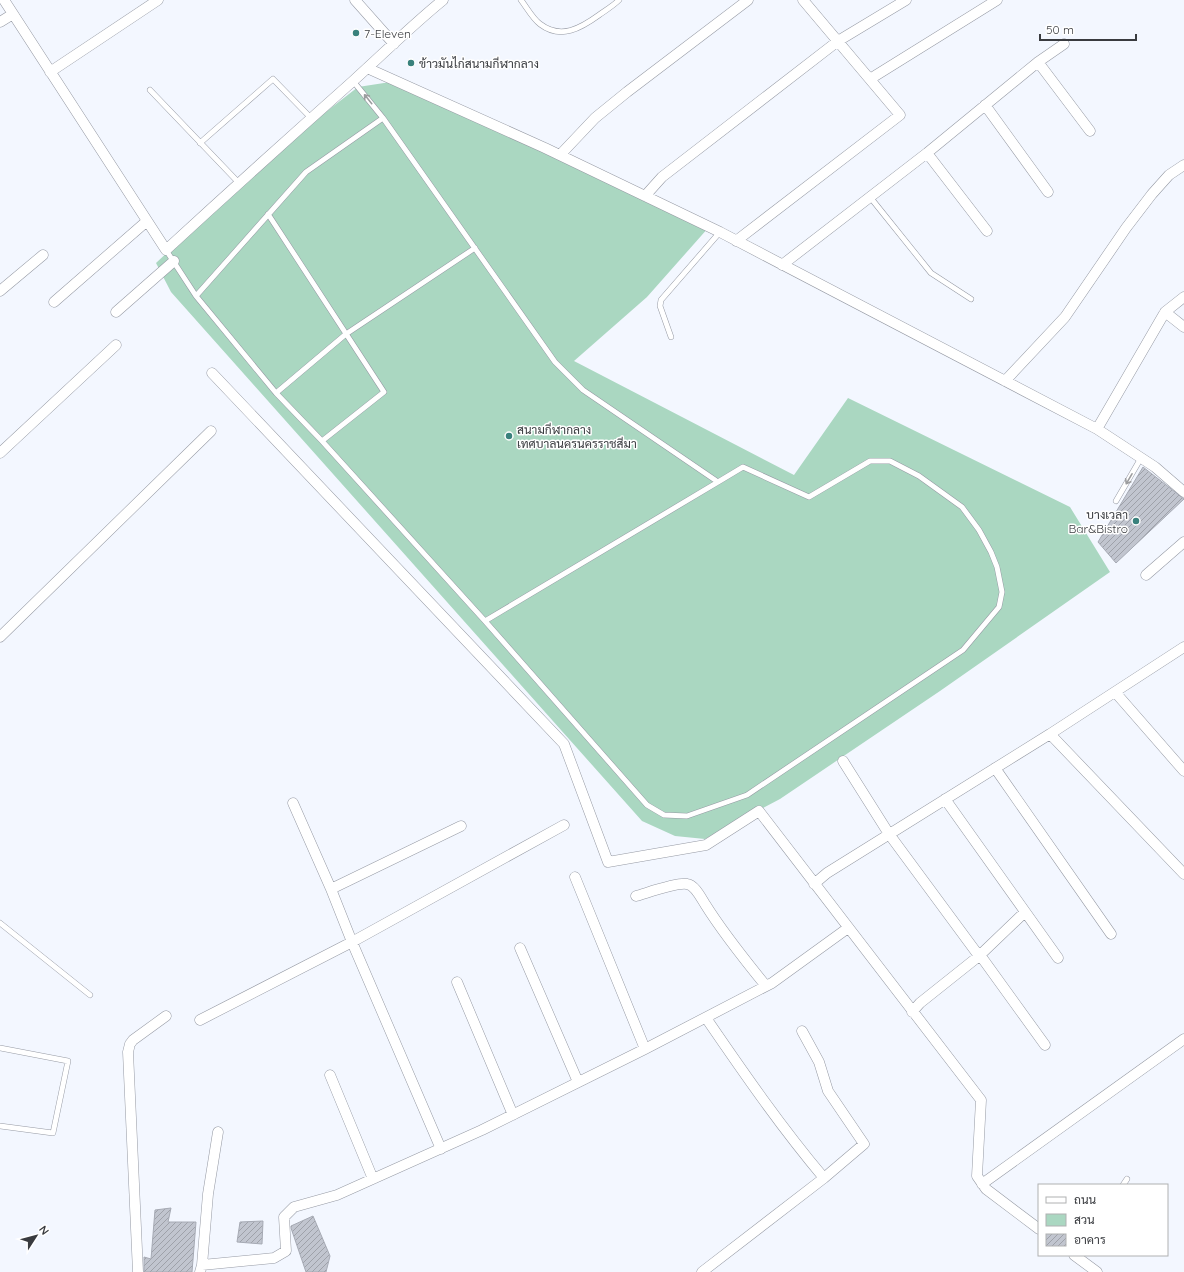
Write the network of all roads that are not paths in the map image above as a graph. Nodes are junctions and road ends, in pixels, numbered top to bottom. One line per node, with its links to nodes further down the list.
1 (4, 0): 11 (street)
2 (158, 0): 18 (street)
3 (355, 0): 14 (street)
4 (443, 0): 14 (street)
5 (521, 0): 6 (lane)
6 (619, 0)
7 (748, 0): 28 (street)
8 (803, 0): 13 (street)
9 (906, 0): 13 (street)
10 (997, 0): 19 (street)
11 (13, 14): 12 (street); 18 (street)
12 (0, 22)
13 (838, 41): 19 (street); 32 (street)
14 (394, 44): 17 (street)
15 (1064, 44): 16 (street)
16 (1038, 62): 22 (street); 25 (street)
17 (367, 68): 20 (street); 28 (street)
18 (50, 72): 35 (street)
19 (870, 79): 38 (street)
20 (353, 81): 23 (street); 24 (lane, one-way to 20)
21 (150, 90): 26 (lane)
22 (985, 105): 27 (street); 31 (street)
23 (311, 118): 26 (lane); 30 (street)
24 (383, 118): 34 (lane); 39 (lane)
25 (1090, 131)
26 (200, 143): 30 (lane)
27 (927, 153): 33 (street); 36 (street)
28 (560, 155): 32 (street)
29 (1184, 165): 56 (street)
30 (239, 183): 40 (street)
31 (1048, 192)
32 (645, 196): 37 (street)
33 (870, 197): 43 (street); 47 (lane)
34 (268, 214): 45 (lane); 52 (lane)
35 (147, 221): 40 (street); 48 (street)
36 (987, 231)
37 (720, 232): 38 (street); 53 (lane)
38 (736, 241): 43 (street)
39 (475, 248): 52 (lane); 63 (lane)
40 (166, 250): 42 (lane)
41 (43, 255): 44 (street)
42 (174, 261): 45 (lane); 49 (street)
43 (782, 265): 56 (street)
44 (0, 291)
45 (196, 296): 57 (lane)
46 (1184, 297): 50 (street)
47 (971, 299)
48 (54, 302)
49 (116, 312)
50 (1166, 312): 51 (street); 58 (street)
51 (1184, 327)
52 (346, 334): 57 (lane); 60 (lane)
53 (671, 337)
54 (116, 345): 61 (street)
55 (212, 373): 83 (street)
56 (1005, 381): 58 (street)
57 (276, 393): 60 (lane)
58 (1097, 429): 62 (street)
59 (211, 431): 69 (street)
60 (322, 441): 68 (lane)
61 (0, 453)
62 (1141, 458): 64 (street); 65 (lane, one-way to 65)
63 (718, 482): 68 (lane); 68 (lane)
64 (1184, 492)
65 (1116, 501)
66 (1184, 542): 67 (street)
67 (1146, 575)
68 (485, 621)
69 (0, 637)
70 (1184, 647): 71 (street)
71 (1115, 692): 72 (street); 75 (street)
72 (1050, 734): 74 (street); 81 (street)
73 (842, 761): 80 (street)
74 (995, 768): 76 (street); 89 (street)
75 (1184, 770)
76 (945, 799): 80 (street); 86 (street)
77 (293, 803): 84 (street)
78 (564, 825): 90 (street)
79 (461, 826): 84 (street)
80 (889, 834): 83 (street); 92 (street)
81 (1184, 874)
82 (574, 877): 105 (street)
83 (814, 884): 88 (street)
84 (331, 889): 90 (street)
85 (636, 896): 95 (street)
86 (1025, 912): 92 (street); 93 (street)
87 (0, 923): 96 (lane)
88 (848, 928): 95 (street); 97 (street)
89 (1111, 934)
90 (352, 942): 100 (street); 111 (street)
91 (520, 948): 107 (street)
92 (980, 956): 97 (street); 103 (street)
93 (1058, 958)
94 (457, 982): 108 (street)
95 (766, 986): 99 (street)
96 (90, 995)
97 (912, 1012): 115 (street)
98 (166, 1016): 120 (street)
99 (706, 1018): 105 (street); 112 (street)
100 (200, 1020)
101 (802, 1031): 112 (street)
102 (1184, 1039): 115 (street)
103 (1045, 1045)
104 (0, 1048): 109 (lane)
105 (645, 1049): 107 (street)
106 (330, 1075): 113 (street)
107 (578, 1082): 108 (street)
108 (513, 1115): 111 (street)
109 (0, 1126)
110 (218, 1132): 119 (street)
111 (441, 1149): 113 (street)
112 (824, 1178): 121 (street)
113 (373, 1179): 119 (street)
114 (1127, 1179): 116 (lane)
115 (982, 1184): 117 (street)
116 (1124, 1184)
117 (1038, 1228)
118 (1075, 1256): 122 (street)
119 (201, 1269)
120 (138, 1272)
121 (702, 1272)
122 (1097, 1272)

